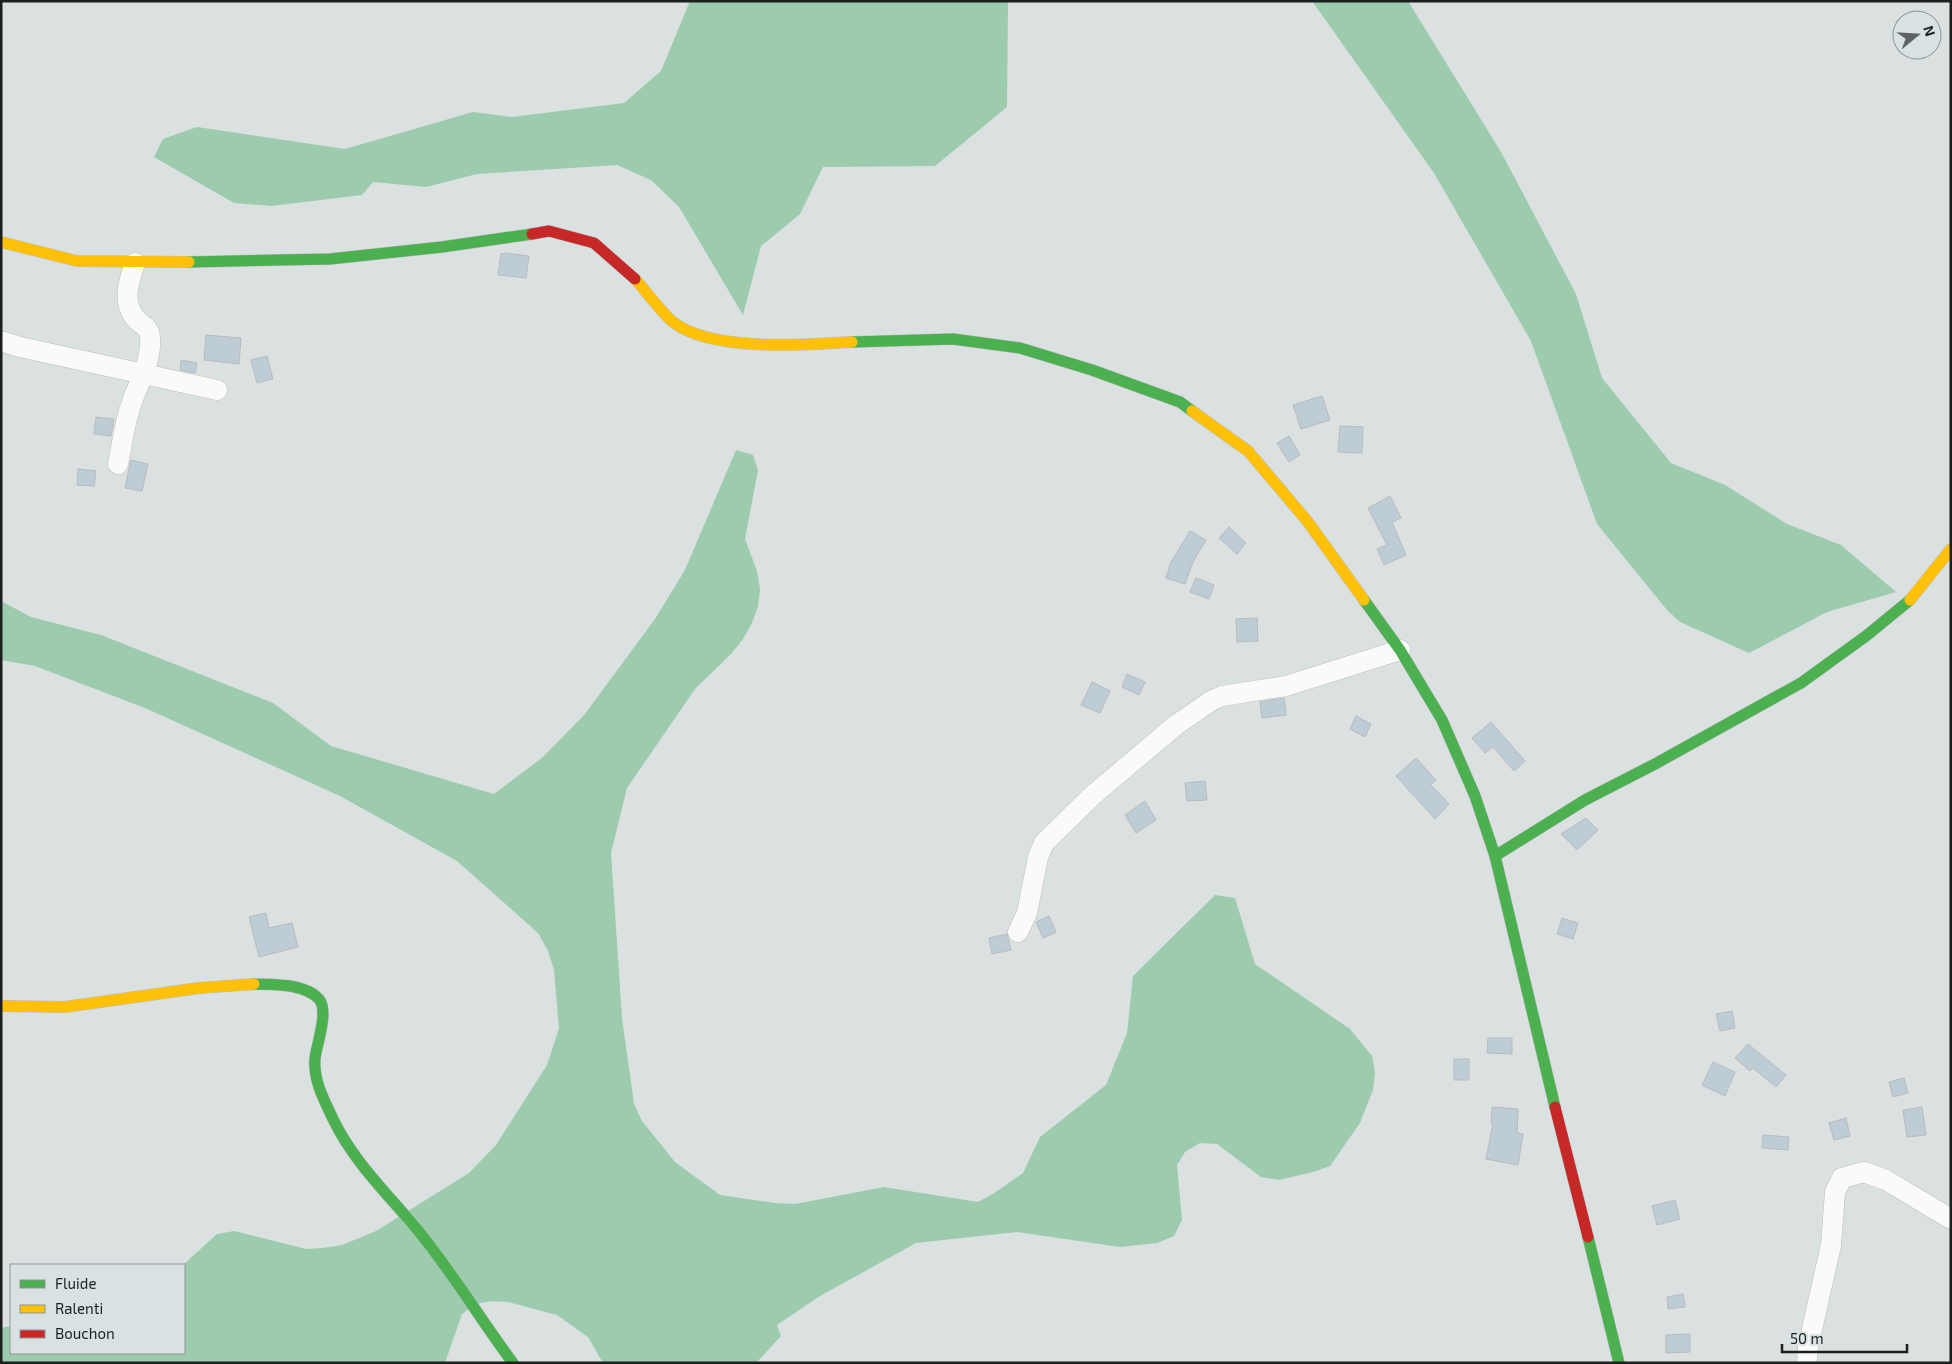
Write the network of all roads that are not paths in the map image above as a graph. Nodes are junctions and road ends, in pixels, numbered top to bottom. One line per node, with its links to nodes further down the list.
1 (1, 242): 2 (street)
2 (135, 263): 4 (street); 8 (street)
3 (1, 340): 4 (street)
4 (144, 374): 5 (street); 6 (street)
5 (217, 390)
6 (118, 464)
7 (1951, 550): 9 (street)
8 (1400, 650): 9 (street); 10 (street)
9 (1495, 856): 14 (street)
10 (1018, 932)
11 (1, 1006): 13 (street)
12 (1951, 1219): 15 (street)
13 (513, 1363)
14 (1619, 1363)
15 (1807, 1363)

